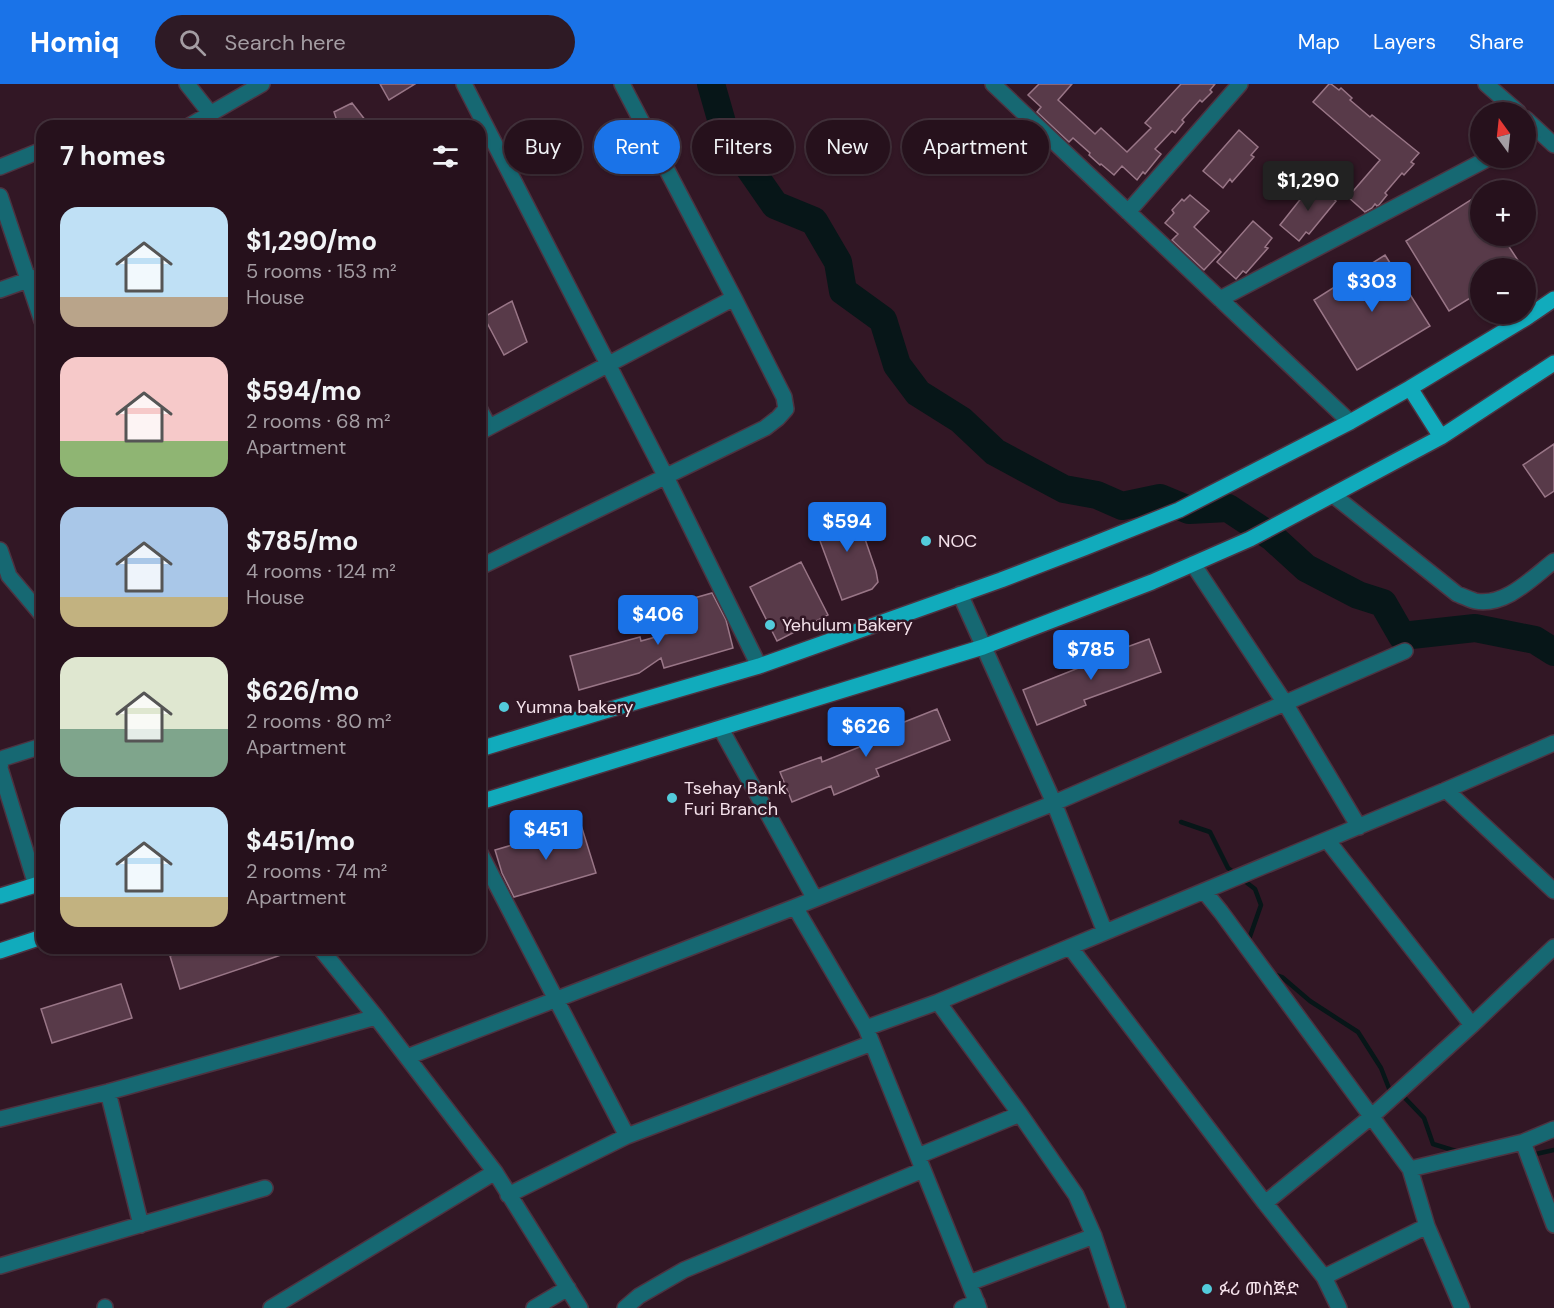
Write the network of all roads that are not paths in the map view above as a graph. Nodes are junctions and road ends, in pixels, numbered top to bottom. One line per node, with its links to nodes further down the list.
1 (186, 84): 9 (street)
2 (262, 84): 9 (street)
3 (464, 84): 11 (street)
4 (622, 84): 22 (street)
5 (1240, 84): 19 (street)
6 (1486, 84): 8 (street)
7 (996, 85): 19 (street)
8 (1507, 102)
9 (210, 114): 10 (street)
10 (200, 120)
11 (482, 120)
12 (486, 127): 26 (street)
13 (1536, 136): 14 (street)
14 (1554, 144)
15 (36, 152): 16 (street)
16 (0, 167)
17 (1470, 168): 23 (street)
18 (0, 196): 20 (street)
19 (1128, 212): 23 (street)
20 (35, 278): 21 (street)
21 (0, 290)
22 (734, 298): 26 (street); 31 (street)
23 (1220, 299): 28 (street)
24 (1554, 299): 27 (main road)
25 (1554, 363): 30 (main road)
26 (607, 365): 29 (street); 31 (street)
27 (1410, 388): 28 (main road); 30 (main road)
28 (1350, 422): 38 (main road)
29 (486, 429)
30 (1441, 437): 32 (main road)
31 (666, 477): 35 (street); 42 (street)
32 (1334, 495): 34 (street); 36 (main road)
33 (0, 550): 37 (street)
34 (1554, 561)
35 (486, 564)
36 (1193, 564): 40 (main road); 43 (street)
37 (4, 581): 39 (street)
38 (960, 594): 40 (street); 42 (main road)
39 (36, 610)
40 (983, 647): 44 (main road); 50 (street)
41 (1405, 651): 43 (street)
42 (759, 666): 46 (main road)
43 (1285, 703): 50 (street); 51 (street)
44 (721, 729): 49 (main road); 59 (street)
45 (1554, 743): 48 (street)
46 (486, 747)
47 (36, 748): 54 (street)
48 (1446, 790): 51 (street); 57 (street)
49 (486, 800)
50 (1054, 803): 59 (street); 61 (street)
51 (1359, 827): 52 (street)
52 (1328, 840): 56 (street); 70 (street)
53 (486, 865): 67 (street)
54 (36, 875)
55 (36, 885): 58 (main road)
56 (1204, 891): 61 (street); 76 (street)
57 (1554, 891)
58 (0, 896)
59 (815, 899): 60 (street)
60 (795, 907): 67 (street); 71 (street)
61 (1105, 932): 63 (street)
62 (36, 939): 65 (main road)
63 (1070, 947): 68 (street); 86 (street)
64 (1554, 947): 70 (street)
65 (0, 951)
66 (325, 954): 69 (street)
67 (556, 1000): 73 (street); 79 (street)
68 (938, 1002): 71 (street); 75 (street)
69 (376, 1017): 73 (street); 74 (street)
70 (1472, 1025): 76 (street)
71 (866, 1028): 72 (street)
72 (872, 1043): 79 (street); 81 (street)
73 (407, 1057): 83 (street)
74 (108, 1092): 77 (street); 87 (street)
75 (1020, 1114): 81 (street); 90 (street)
76 (1372, 1116): 82 (street); 86 (street)
77 (0, 1119)
78 (1554, 1129): 80 (street)
79 (627, 1136): 85 (street)
80 (1523, 1142): 82 (street); 88 (street)
81 (920, 1163): 93 (street); 99 (street)
82 (1410, 1169): 89 (street)
83 (495, 1172): 85 (street); 96 (street)
84 (265, 1188): 87 (street)
85 (508, 1195): 94 (street)
86 (1265, 1203): 92 (street)
87 (141, 1225): 91 (street)
88 (1554, 1225)
89 (1427, 1226): 92 (street); 102 (street)
90 (1094, 1236): 93 (street); 100 (street)
91 (0, 1266)
92 (1324, 1277): 101 (street)
93 (969, 1283): 95 (street)
94 (568, 1288): 97 (street); 98 (street)
95 (973, 1306)
96 (270, 1308)
97 (534, 1308)
98 (580, 1308)
99 (625, 1308)
100 (1118, 1308)
101 (1339, 1308)
102 (1462, 1308)

